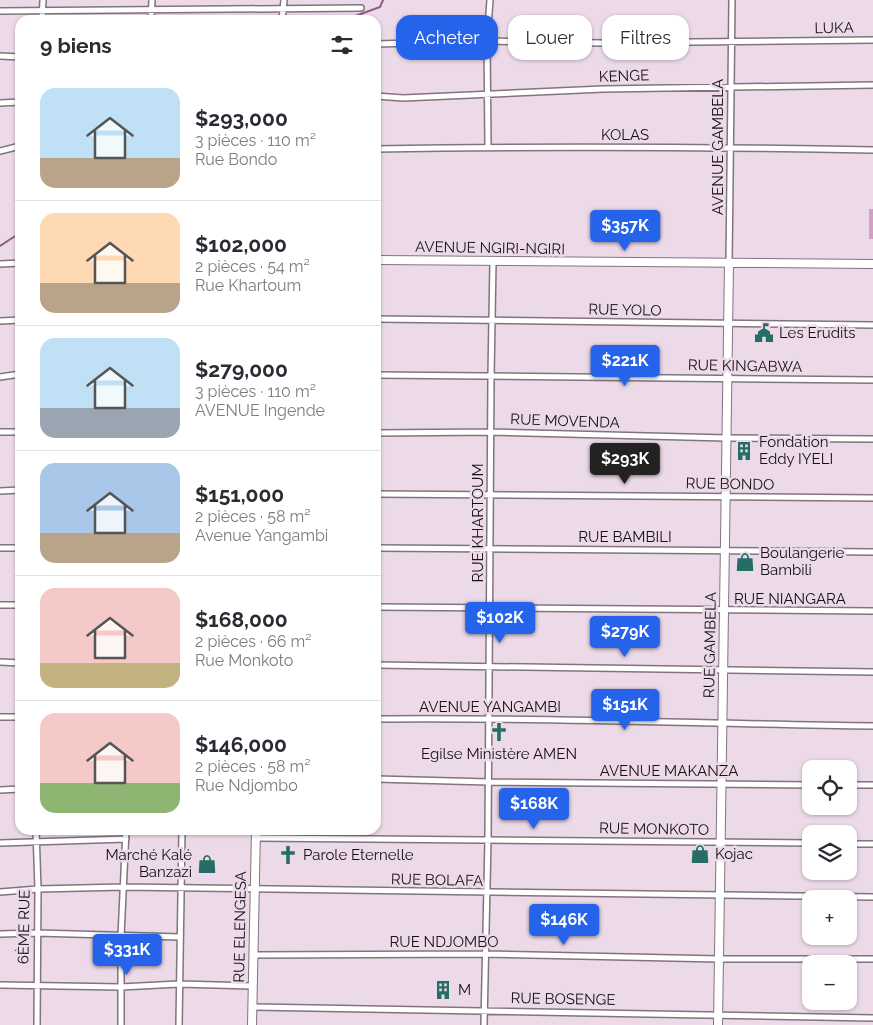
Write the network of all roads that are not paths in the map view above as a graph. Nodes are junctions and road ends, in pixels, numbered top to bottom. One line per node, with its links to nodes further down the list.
1 (43, 0): 10 (street)
2 (152, 0): 8 (street)
3 (284, 0): 6 (street)
4 (490, 0): 14 (street)
5 (732, 0): 17 (street, AVENUE GAMBELA)
6 (284, 8): 7 (street); 8 (street); 13 (street)
7 (361, 8)
8 (152, 10): 10 (street); 12 (street)
9 (0, 11): 10 (street)
10 (43, 11): 11 (street)
11 (43, 15)
12 (152, 15)
13 (283, 15)
14 (489, 15)
15 (873, 40): 17 (street, LUKA)
16 (498, 42): 17 (street, LUKA)
17 (732, 42): 24 (street, AVENUE GAMBELA)
18 (381, 44): 19 (street, LUKA)
19 (396, 44)
20 (0, 56): 21 (street)
21 (15, 57)
22 (488, 60): 25 (street)
23 (873, 85): 24 (street, KENGE)
24 (730, 86): 25 (street, KENGE); 31 (street, AVENUE GAMBELA)
25 (488, 95): 26 (street, KENGE); 30 (street)
26 (381, 96)
27 (15, 102): 28 (street)
28 (0, 103)
29 (15, 147): 34 (street)
30 (488, 147): 31 (street, KOLAS); 32 (street, KOLAS)
31 (730, 148): 33 (street, KOLAS); 39 (street, AVENUE GAMBELA)
32 (381, 149)
33 (873, 150)
34 (0, 151)
35 (381, 260): 36 (street, AVENUE NGIRI-NGIRI)
36 (493, 262): 39 (street, AVENUE NGIRI-NGIRI); 43 (street, RUE KHARTOUM)
37 (15, 263): 38 (street)
38 (0, 264)
39 (729, 264): 40 (street, AVENUE NGIRI-NGIRI); 45 (street, RUE GAMBELA)
40 (873, 264)
41 (381, 319): 43 (street, RUE YOLO)
42 (15, 320): 44 (street)
43 (492, 320): 45 (street, RUE YOLO); 49 (street, RUE KHARTOUM)
44 (0, 321)
45 (728, 323): 46 (street, RUE YOLO); 51 (street, RUE GAMBELA)
46 (873, 325)
47 (15, 375): 50 (street)
48 (381, 375): 49 (street, RUE KINGABWA)
49 (490, 376): 51 (street, RUE KINGABWA); 55 (street, RUE KHARTOUM)
50 (0, 377)
51 (727, 379): 52 (street, RUE KINGABWA); 57 (street, RUE GAMBELA)
52 (873, 380)
53 (0, 432): 54 (street)
54 (15, 432)
55 (491, 432): 56 (street, RUE MOVENDA); 57 (street, RUE MOVENDA); 62 (street, RUE KHARTOUM)
56 (381, 433)
57 (726, 438): 58 (street, RUE MOVENDA); 63 (street, RUE GAMBELA)
58 (873, 439)
59 (15, 490): 60 (street)
60 (0, 491)
61 (381, 494): 62 (street, RUE BONDO)
62 (490, 494): 63 (street, RUE BONDO); 68 (street, RUE KHARTOUM)
63 (726, 496): 64 (street, RUE BONDO); 69 (street, RUE GAMBELA)
64 (873, 498)
65 (0, 548): 66 (street)
66 (15, 548)
67 (381, 548): 68 (street, RUE BAMBILI)
68 (490, 549): 69 (street, RUE BAMBILI); 74 (street, RUE KHARTOUM)
69 (725, 550): 70 (street, RUE BAMBILI); 75 (street, RUE GAMBELA)
70 (873, 552)
71 (0, 605): 72 (street)
72 (15, 605)
73 (381, 607): 74 (street, RUE NIANGARA)
74 (490, 609): 75 (street, RUE NIANGARA); 80 (street, RUE KHARTOUM)
75 (723, 611): 76 (street, RUE NIANGARA); 81 (street, RUE GAMBELA)
76 (873, 611)
77 (0, 662): 78 (street)
78 (15, 663)
79 (381, 665): 80 (street)
80 (490, 666): 81 (street); 85 (street, RUE KHARTOUM)
81 (722, 670): 82 (street); 87 (street, RUE GAMBELA)
82 (873, 672)
83 (0, 717): 84 (street)
84 (15, 717)
85 (488, 718): 86 (street, AVENUE YANGAMBI); 87 (street, AVENUE YANGAMBI); 90 (street, RUE KHARTOUM)
86 (381, 719)
87 (723, 724): 88 (street, AVENUE YANGAMBI); 91 (street, RUE GAMBELA)
88 (873, 726)
89 (381, 779): 90 (street, AVENUE MAKANZA)
90 (489, 782): 91 (street, AVENUE MAKANZA); 103 (street, RUE KHARTOUM)
91 (723, 784): 92 (street, AVENUE MAKANZA); 105 (street, RUE GAMBELA)
92 (802, 785)
93 (857, 785): 94 (street)
94 (873, 785)
95 (15, 789): 96 (street)
96 (0, 790)
97 (36, 835): 104 (street, 6ÈME RUE)
98 (126, 835): 102 (street)
99 (182, 835): 111 (street)
100 (256, 835): 113 (street, RUE ELENGESA)
101 (302, 835): 103 (street, RUE MONKOTO)
102 (126, 839): 104 (street); 110 (street)
103 (488, 839): 105 (street, RUE MONKOTO); 115 (street, RUE KHARTOUM)
104 (36, 841): 106 (street); 112 (street, 6ÈME RUE)
105 (722, 842): 107 (street, RUE MONKOTO); 116 (street, RUE GAMBELA)
106 (0, 843)
107 (802, 843)
108 (857, 844): 109 (street)
109 (873, 844)
110 (123, 887): 111 (street, RUE BOLAFA); 112 (street, RUE BOLAFA); 120 (street)
111 (180, 888): 113 (street, RUE BOLAFA); 121 (street)
112 (38, 889): 114 (street, RUE BOLAFA); 118 (street, 6ÈME RUE)
113 (255, 890): 115 (street, RUE BOLAFA); 123 (street, RUE ELENGESA)
114 (0, 892)
115 (487, 893): 116 (street, RUE BOLAFA); 122 (street, RUE KHARTOUM)
116 (720, 896): 117 (street, RUE BOLAFA); 124 (street, RUE GAMBELA)
117 (873, 898)
118 (37, 933): 119 (street); 120 (street); 128 (street, 6ÈME RUE)
119 (0, 934)
120 (121, 936): 121 (street); 130 (street)
121 (180, 937): 126 (street)
122 (486, 954): 123 (street, RUE NDJOMBO); 124 (street, RUE NDJOMBO); 132 (street, RUE KHARTOUM)
123 (254, 956): 129 (street, RUE ELENGESA)
124 (720, 959): 125 (street, RUE NDJOMBO); 133 (street, RUE GAMBELA)
125 (873, 959)
126 (179, 984): 129 (street); 130 (street); 137 (street)
127 (0, 985): 128 (street)
128 (36, 985): 130 (street); 135 (street, 6ÈME RUE)
129 (253, 986): 131 (street, RUE ELENGESA)
130 (121, 987): 136 (street)
131 (253, 1007): 132 (street, RUE BOSENGE); 138 (street, RUE ELENGESA)
132 (484, 1010): 133 (street, RUE BOSENGE); 139 (street, RUE KHARTOUM)
133 (718, 1015): 134 (street, RUE BOSENGE); 140 (street, RUE GAMBELA)
134 (873, 1018)
135 (37, 1025)
136 (121, 1025)
137 (179, 1025)
138 (252, 1025)
139 (484, 1025)
140 (718, 1025)

